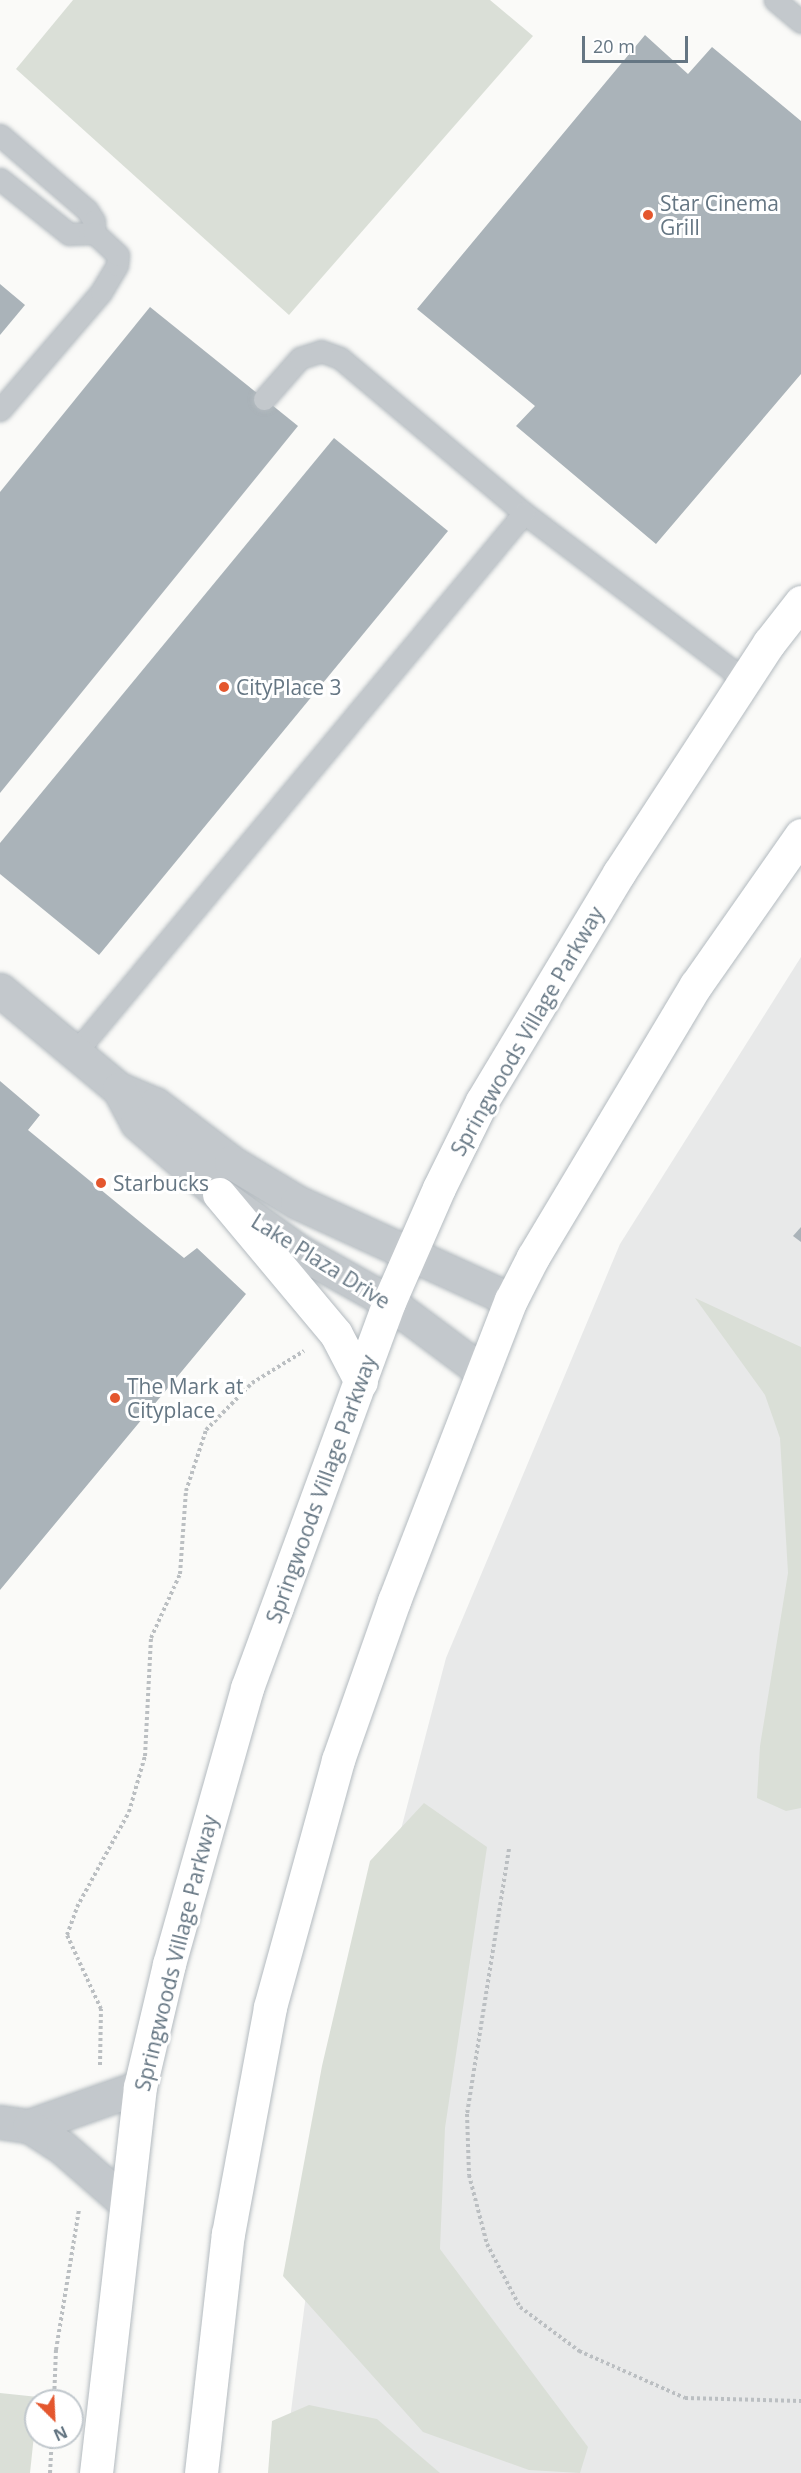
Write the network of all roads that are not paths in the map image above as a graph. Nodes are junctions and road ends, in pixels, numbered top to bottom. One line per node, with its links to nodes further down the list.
1 (775, 0): 2 (lane)
2 (801, 22)
3 (0, 135): 5 (lane)
4 (0, 179): 5 (lane)
5 (94, 233): 7 (lane)
6 (264, 399): 8 (lane)
7 (0, 410)
8 (524, 513): 10 (lane); 13 (lane)
9 (801, 602): 10 (main road, Springwoods Village Parkway)
10 (745, 680): 16 (main road, Springwoods Village Parkway)
11 (801, 835): 17 (main road)
12 (0, 990): 13 (street, Lake Plaza Drive)
13 (75, 1053): 14 (street, Lake Plaza Drive)
14 (119, 1089): 15 (street, Lake Plaza Drive); 16 (street, Lake Plaza Drive)
15 (219, 1194): 18 (street, Lake Plaza Drive); 20 (main road)
16 (408, 1254): 17 (street, Lake Plaza Drive); 18 (main road, Springwoods Village Parkway)
17 (512, 1300): 19 (main road)
18 (389, 1302): 19 (street, Lake Plaza Drive); 20 (main road, Springwoods Village Parkway)
19 (483, 1372): 25 (main road)
20 (361, 1382): 21 (main road, Springwoods Village Parkway)
21 (140, 2087): 22 (street); 23 (main road, Springwoods Village Parkway)
22 (15, 2124): 23 (street)
23 (127, 2205): 24 (main road, Springwoods Village Parkway)
24 (96, 2473)
25 (201, 2473)

